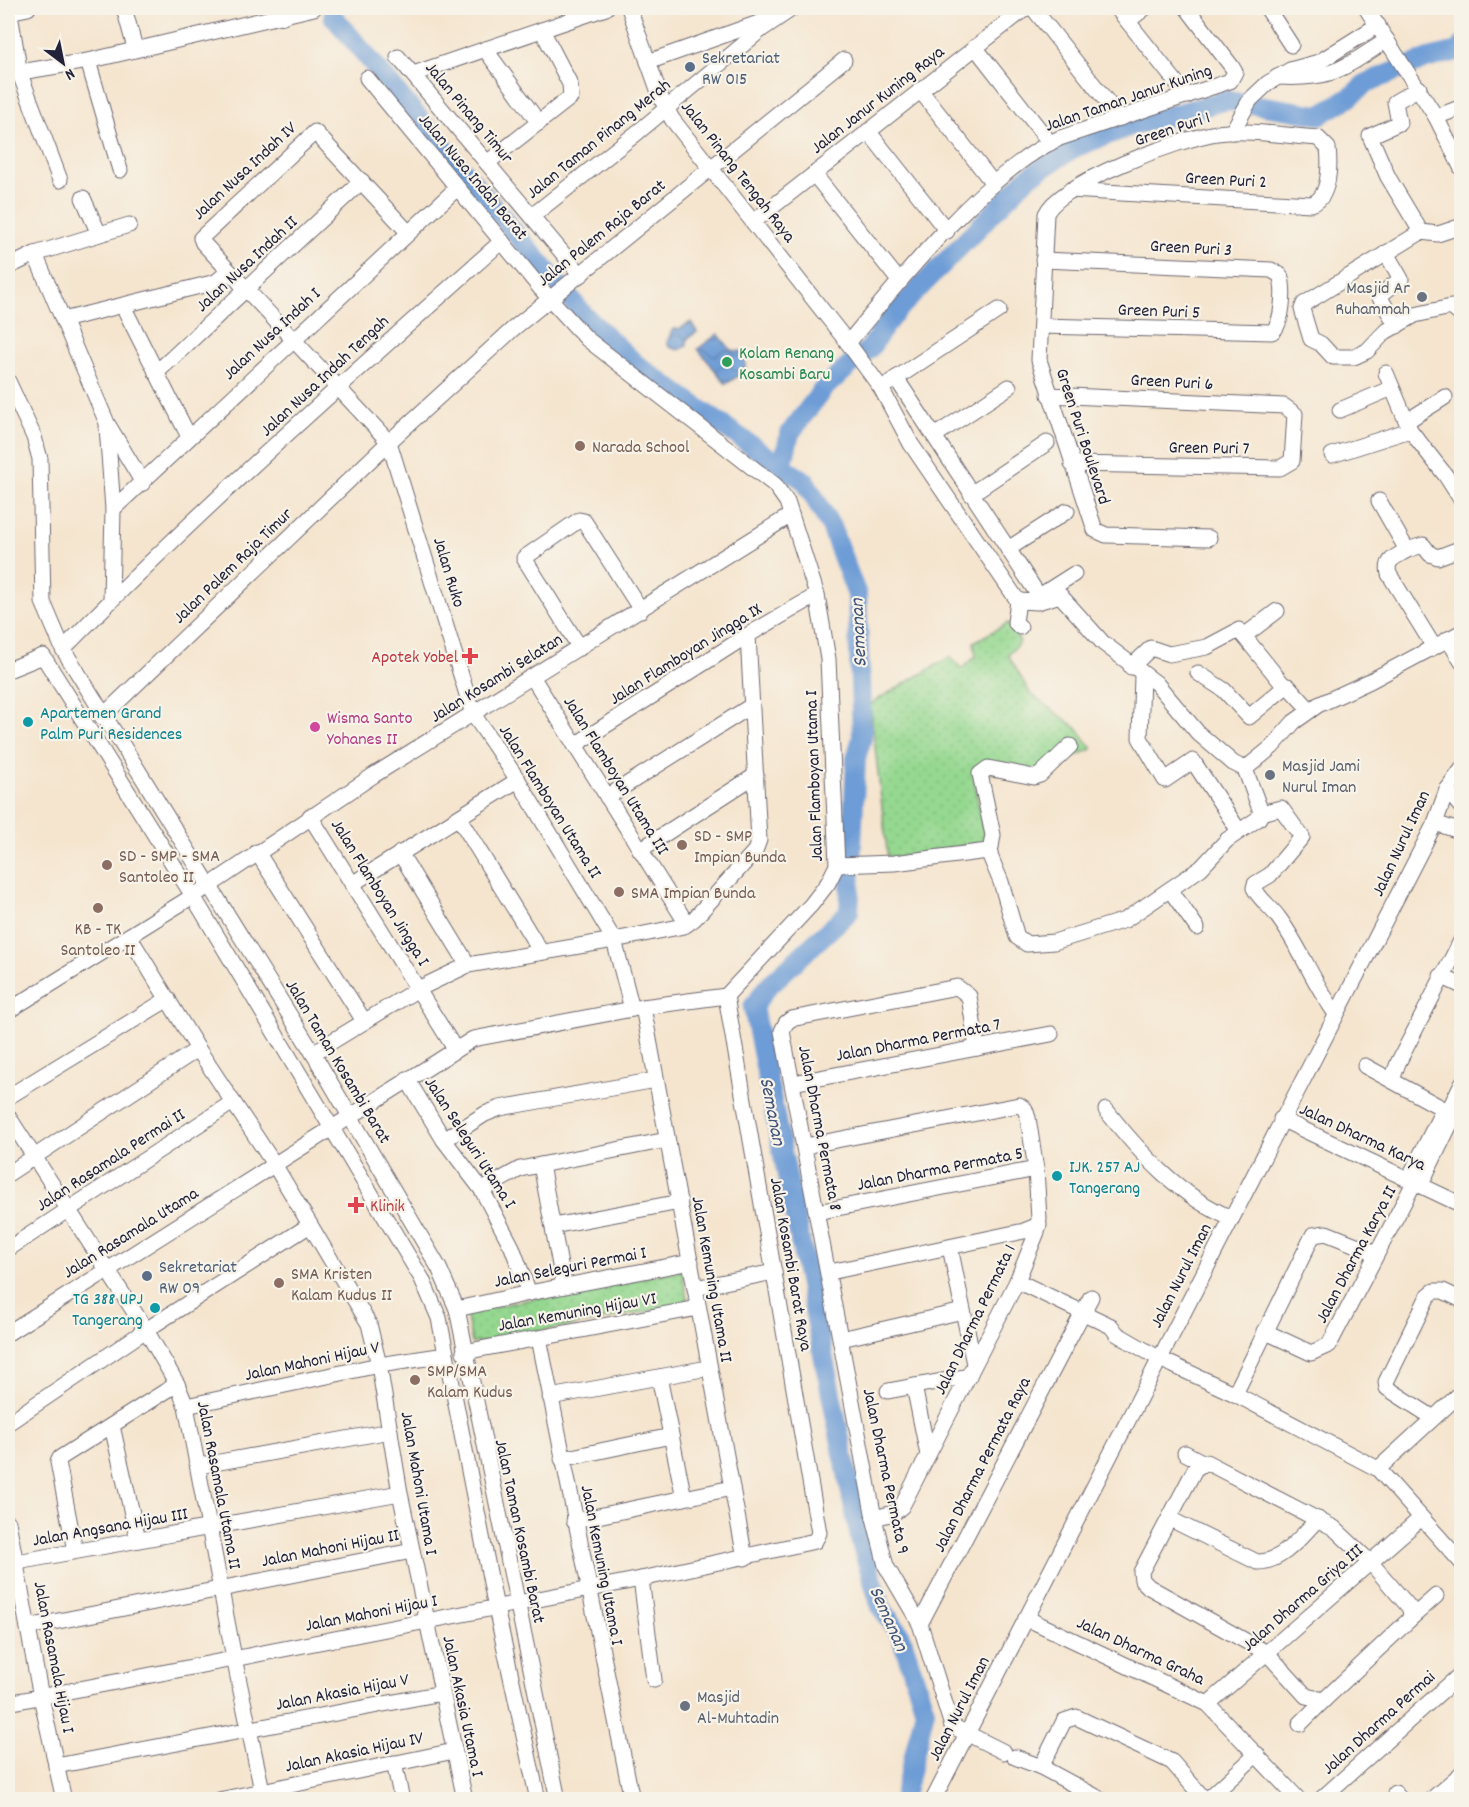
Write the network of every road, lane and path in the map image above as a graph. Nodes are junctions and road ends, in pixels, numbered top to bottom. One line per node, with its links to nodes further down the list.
1 (28, 8): 14 (street)
2 (124, 8): 23 (street)
3 (314, 8): 15 (street)
4 (606, 8): 19 (street)
5 (629, 8): 29 (street, Jalan Pinang Tengah Raya)
6 (793, 8): 16 (street, Jalan Taman Pinang Merah)
7 (1026, 8): 22 (street, Jalan Janur Kuning Raya)
8 (1033, 8): 41 (street)
9 (1117, 8): 17 (street)
10 (1145, 8): 17 (street)
11 (1187, 8): 37 (street, Jalan Taman Janur Kuning)
12 (1267, 8): 21 (street)
13 (1366, 8): 18 (street)
14 (9, 10): 31 (street)
15 (281, 11): 23 (street)
16 (773, 20): 29 (street, Jalan Taman Pinang Merah); 39 (street, Jalan Taman Pinang Merah)
17 (1128, 21): 37 (street)
18 (1378, 25): 20 (street); 25 (street)
19 (542, 30): 24 (street); 42 (street)
20 (1387, 40): 30 (street); 35 (street)
21 (1291, 45)
22 (975, 47): 36 (street, Jalan Janur Kuning Raya); 45 (street)
23 (135, 48): 28 (street)
24 (485, 49): 32 (street); 42 (street)
25 (1335, 53): 30 (street); 33 (street)
26 (398, 57): 32 (street, Jalan Pinang Timur)
27 (844, 60): 49 (street, Jalan Palem Raja Barat)
28 (88, 61): 31 (street); 50 (street)
29 (648, 62): 39 (street, Jalan Pinang Tengah Raya)
30 (1344, 68): 33 (street)
31 (14, 74): 52 (street)
32 (413, 74): 47 (street, Jalan Pinang Timur)
33 (1277, 77): 43 (street)
34 (367, 78): 55 (street, Jalan Nusa Indah Barat)
35 (1419, 88): 40 (street); 64 (street)
36 (920, 90): 44 (street, Jalan Janur Kuning Raya); 54 (street)
37 (1187, 96): 41 (street, Jalan Taman Janur Kuning)
38 (1461, 107): 40 (street)
39 (666, 109): 49 (street, Jalan Pinang Tengah Raya); 58 (street, Jalan Taman Pinang Merah)
40 (1436, 117): 48 (street)
41 (1120, 118): 45 (street, Jalan Taman Janur Kuning)
42 (539, 123): 47 (street)
43 (1235, 126): 46 (street, Green Puri 1); 56 (street, Green Puri 1)
44 (868, 131): 51 (street, Jalan Janur Kuning Raya); 62 (street)
45 (1050, 143): 54 (street, Jalan Taman Janur Kuning)
46 (1326, 144): 56 (street, Green Puri 2)
47 (487, 163): 58 (street, Jalan Pinang Timur)
48 (1461, 165)
49 (710, 169): 59 (street, Jalan Pinang Tengah Raya); 72 (street, Jalan Palem Raja Barat)
50 (120, 170)
51 (814, 174): 59 (street, Jalan Janur Kuning Raya); 73 (street)
52 (60, 180)
53 (362, 181): 63 (street); 71 (street, Jalan Nusa Indah IV); 74 (street, Jalan Nusa Indah II)
54 (993, 183): 62 (street, Jalan Taman Janur Kuning)
55 (458, 188): 63 (street, Jalan Nusa Indah I); 66 (street, Jalan Nusa Indah Barat)
56 (1070, 190): 69 (street, Green Puri Boulevard)
57 (83, 198): 65 (street)
58 (532, 216): 72 (street, Jalan Pinang Timur)
59 (753, 222): 84 (street, Jalan Pinang Tengah Raya)
60 (129, 225): 65 (street)
61 (1461, 226): 64 (street)
62 (947, 231): 73 (street, Jalan Taman Janur Kuning)
63 (408, 232): 83 (street, Jalan Nusa Indah I)
64 (1421, 232): 67 (street)
65 (99, 234): 68 (street)
66 (502, 241): 75 (street, Jalan Nusa Indah Barat); 89 (street, Jalan Nusa Indah Tengah)
67 (1386, 253): 81 (street); 81 (street)
68 (35, 254): 70 (street); 79 (street)
69 (1043, 260): 80 (street, Green Puri Boulevard); 82 (street, Green Puri 3)
70 (8, 267)
71 (229, 271): 74 (street); 76 (street)
72 (578, 277): 75 (street, Jalan Palem Raja Barat)
73 (900, 282): 84 (street, Jalan Taman Janur Kuning)
74 (247, 290): 83 (street); 85 (street, Jalan Nusa Indah II)
75 (552, 297): 101 (street, Jalan Palem Raja Barat); 111 (street, Jalan Flamboyan Utama I)
76 (123, 306): 79 (street); 85 (street)
77 (999, 310): 87 (street)
78 (1461, 316): 81 (street)
79 (63, 320): 97 (street)
80 (1041, 326): 82 (street, Green Puri 5); 93 (street, Green Puri Boulevard)
81 (1397, 326)
82 (1275, 330)
83 (293, 339): 89 (street); 100 (street, Jalan Nusa Indah I)
84 (850, 345): 91 (street, Jalan Pinang Tengah Raya)
85 (156, 373): 100 (street)
86 (1386, 373): 92 (street)
87 (896, 378): 91 (street); 99 (street)
88 (8, 381): 128 (street, Jalan Taman Kosambi Barat)
89 (338, 387): 101 (street); 118 (street, Jalan Nusa Indah Tengah)
90 (1009, 387): 99 (street)
91 (881, 388): 119 (street, Jalan Pinang Tengah Raya)
92 (1392, 388): 96 (street); 98 (street)
93 (1049, 394): 95 (street, Green Puri 6); 104 (street, Green Puri Boulevard)
94 (1445, 397): 98 (street)
95 (1293, 410): 104 (street, Green Puri 7)
96 (1340, 410)
97 (107, 423): 105 (street); 109 (street)
98 (1408, 425): 103 (street); 108 (street)
99 (934, 436): 106 (street)
100 (189, 437): 105 (street, Jalan Nusa Indah I)
101 (389, 442): 137 (street, Jalan Ruko); 138 (street, Jalan Palem Raja Timur)
102 (1047, 443): 106 (street)
103 (1332, 455)
104 (1072, 464): 112 (street, Green Puri Boulevard)
105 (143, 483): 109 (street, Jalan Nusa Indah I)
106 (971, 494): 114 (street)
107 (1379, 501): 115 (street)
108 (1461, 501)
109 (113, 509): 118 (street)
110 (1067, 511): 114 (street)
111 (792, 515): 117 (street, Jalan Flamboyan Utama I); 120 (street, Jalan Kosambi Selatan)
112 (1209, 538)
113 (1461, 548): 115 (street)
114 (1008, 549): 116 (street)
115 (1407, 550): 126 (street)
116 (1074, 574)
117 (817, 596): 123 (street, Jalan Flamboyan Jingga IX); 158 (street, Jalan Flamboyan Utama I)
118 (111, 600): 128 (street, Jalan Nusa Indah Tengah)
119 (1018, 601): 122 (street); 131 (street)
120 (641, 610): 127 (street, Jalan Kosambi Selatan); 127 (street)
121 (1277, 611): 125 (street)
122 (1020, 627)
123 (747, 635): 135 (street); 139 (street, Jalan Flamboyan Jingga IX)
124 (1455, 635): 126 (street); 129 (street)
125 (1244, 636): 131 (street); 134 (street)
126 (1434, 647): 136 (street)
127 (580, 648): 133 (street, Jalan Kosambi Selatan)
128 (63, 650): 138 (street, Jalan Taman Kosambi Barat)
129 (1461, 662)
130 (8, 670): 160 (street, Jalan Taman Kosambi Barat)
131 (1136, 671): 141 (street); 152 (street)
132 (1198, 673): 134 (street)
133 (533, 678): 137 (street, Jalan Kosambi Selatan); 139 (street, Jalan Flamboyan Utama III)
134 (1285, 687): 136 (street)
135 (751, 706): 143 (street); 146 (street)
136 (1310, 710): 141 (street)
137 (473, 714): 144 (street, Jalan Flamboyan Utama II); 149 (street, Jalan Kosambi Selatan)
138 (102, 717): 160 (street, Jalan Taman Kosambi Barat)
139 (574, 745): 146 (street, Jalan Flamboyan Utama III)
140 (1070, 746): 156 (street)
141 (1245, 769): 148 (street)
142 (1461, 769): 145 (street, Jalan Nurul Iman)
143 (756, 775): 154 (street); 162 (street)
144 (518, 780): 150 (street); 166 (street, Jalan Flamboyan Utama II)
145 (1447, 790): 147 (street); 151 (street, Jalan Nurul Iman)
146 (607, 797): 154 (street, Jalan Flamboyan Utama III)
147 (1461, 808)
148 (1261, 813): 152 (street); 176 (street)
149 (310, 816): 155 (street, Jalan Kosambi Selatan); 159 (street, Jalan Flamboyan Jingga I)
150 (459, 818): 157 (street); 167 (street)
151 (1436, 823): 153 (street); 176 (street, Jalan Nurul Iman)
152 (1239, 831): 161 (street)
153 (1461, 832)
154 (640, 850): 162 (street, Jalan Flamboyan Utama III)
155 (257, 852): 160 (street, Jalan Kosambi Selatan); 177 (street)
156 (990, 852): 158 (street); 161 (street)
157 (400, 854): 159 (street); 168 (street)
158 (840, 865): 172 (street, Jalan Flamboyan Utama I)
159 (352, 884): 171 (street, Jalan Flamboyan Jingga I)
160 (203, 891): 164 (street, Jalan Kosambi Selatan); 182 (street, Jalan Taman Kosambi Barat); 195 (street, Jalan Taman Kosambi Barat)
161 (1171, 891): 163 (street)
162 (687, 924): 166 (street)
163 (1197, 928)
164 (129, 936): 173 (street); 175 (street, Jalan Kosambi Selatan)
165 (1461, 939): 169 (street)
166 (614, 940): 167 (street); 174 (street, Jalan Flamboyan Utama II)
167 (541, 952): 168 (street)
168 (468, 965): 171 (street)
169 (1441, 976): 170 (street); 186 (street)
170 (1461, 986)
171 (418, 989): 177 (street, Jalan Flamboyan Jingga I); 181 (street, Jalan Flamboyan Jingga I)
172 (726, 996): 174 (street); 219 (street, Jalan Kosambi Barat Raya)
173 (168, 999): 180 (street); 189 (street)
174 (638, 1008): 181 (street); 185 (street, Jalan Kemuning Utama II)
175 (8, 1011)
176 (1336, 1014): 194 (street, Jalan Nurul Iman)
177 (364, 1021): 182 (street, Jalan Flamboyan Jingga I)
178 (1051, 1034): 179 (street, Jalan Dharma Permata 7)
179 (977, 1048): 187 (street, Jalan Dharma Permata 7); 187 (street, Jalan Dharma Permata 8)
180 (198, 1049): 190 (street); 199 (street)
181 (454, 1049): 184 (street)
182 (313, 1053): 195 (street, Jalan Taman Kosambi Barat)
183 (1365, 1066): 186 (street)
184 (407, 1079): 195 (street); 196 (street, Jalan Seleguri Utama I)
185 (656, 1080): 196 (street); 197 (street, Jalan Kemuning Utama II)
186 (1392, 1080): 192 (street)
187 (792, 1083): 198 (street, Jalan Dharma Permata 8)
188 (1461, 1083): 192 (street, Jalan Dharma Karya II)
189 (8, 1097)
190 (233, 1102): 200 (street); 208 (street, Jalan Rasamala Permai II)
191 (1106, 1110): 210 (street)
192 (1451, 1114): 204 (street, Jalan Dharma Karya II)
193 (8, 1116): 199 (street, Jalan Rasamala Utama II)
194 (1281, 1119): 204 (street, Jalan Dharma Karya); 210 (street, Jalan Nurul Iman)
195 (342, 1122): 200 (street, Jalan Rasamala Utama); 228 (street, Jalan Taman Kosambi Barat); 237 (street, Jalan Taman Kosambi Barat)
196 (444, 1140): 205 (street, Jalan Seleguri Utama I)
197 (667, 1140): 201 (street); 206 (street, Jalan Kemuning Utama II)
198 (805, 1146): 202 (street, Jalan Dharma Permata 1); 209 (street, Jalan Dharma Permata 8)
199 (33, 1158): 203 (street); 208 (street, Jalan Rasamala Utama II)
200 (274, 1164): 211 (street, Jalan Mahoni Utama I); 218 (street, Jalan Rasamala Utama)
201 (541, 1165): 205 (street); 213 (street)
202 (1036, 1169): 209 (street, Jalan Dharma Permata 5); 212 (street, Jalan Dharma Permata 1)
203 (8, 1174)
204 (1415, 1181): 207 (street, Jalan Dharma Karya); 216 (street, Jalan Dharma Karya II)
205 (482, 1190): 224 (street, Jalan Seleguri Utama I)
206 (680, 1202): 213 (street); 217 (street, Jalan Kemuning Utama II)
207 (1461, 1204)
208 (68, 1211): 215 (street, Jalan Rasamala Permai II); 218 (street, Jalan Rasamala Utama II)
209 (817, 1212): 220 (street, Jalan Dharma Permata 8)
210 (1231, 1218): 238 (street, Jalan Nurul Iman)
211 (310, 1225): 231 (street); 239 (street, Jalan Mahoni Utama I)
212 (1039, 1225): 214 (street); 221 (street, Jalan Dharma Permata 1)
213 (553, 1226): 222 (street)
214 (950, 1247): 220 (street); 229 (street)
215 (8, 1249)
216 (1376, 1253): 232 (street); 232 (street, Jalan Dharma Karya II)
217 (691, 1262): 222 (street, Jalan Seleguri Permai I); 223 (street, Jalan Kemuning Utama II)
218 (105, 1271): 231 (street, Jalan Rasamala Utama II); 233 (street, Jalan Rasamala Utama)
219 (774, 1272): 223 (street); 271 (street, Jalan Kosambi Barat Raya)
220 (830, 1272): 235 (street, Jalan Dharma Permata 8)
221 (1015, 1285): 230 (street); 241 (street, Jalan Dharma Permata 1)
222 (564, 1286): 224 (street, Jalan Seleguri Permai I)
223 (695, 1288): 227 (street, Jalan Kemuning Utama II)
224 (529, 1293): 228 (street, Jalan Seleguri Permai I)
225 (1091, 1297): 230 (street, Jalan Dharma Permata Raya)
226 (1461, 1300): 250 (street)
227 (698, 1308): 234 (street, Jalan Kemuning Hijau VI); 240 (street, Jalan Kemuning Utama II)
228 (457, 1309): 236 (street, Jalan Taman Kosambi Barat)
229 (963, 1311): 235 (street); 241 (street)
230 (1079, 1317): 238 (street); 288 (street, Jalan Dharma Permata Raya)
231 (146, 1330): 243 (street, Jalan Rasamala Utama II); 251 (street)
232 (1264, 1331): 247 (street)
233 (8, 1333)
234 (539, 1338): 236 (street, Jalan Kemuning Hijau VI); 248 (street, Jalan Kemuning Utama I)
235 (841, 1339): 264 (street, Jalan Dharma Permata 9)
236 (464, 1352): 283 (street, Jalan Taman Kosambi Barat)
237 (446, 1355): 239 (street, Jalan Mahoni Hijau V); 284 (street, Jalan Taman Kosambi Barat)
238 (1160, 1359): 247 (street); 285 (street, Jalan Nurul Iman)
239 (379, 1365): 249 (street, Jalan Mahoni Hijau V); 253 (street, Jalan Mahoni Utama I)
240 (708, 1368): 242 (street); 261 (street, Jalan Kemuning Utama II)
241 (971, 1370): 244 (street); 256 (street, Jalan Dharma Permata 1)
242 (659, 1377): 248 (street); 254 (street)
243 (177, 1384): 249 (street, Jalan Rasamala Utama II); 252 (street)
244 (914, 1386): 245 (street); 256 (street)
245 (888, 1391)
246 (1461, 1392): 250 (street)
247 (1235, 1395): 260 (street)
248 (550, 1397): 257 (street, Jalan Kemuning Utama I)
249 (186, 1406): 259 (street, Jalan Rasamala Utama II)
250 (1432, 1417): 260 (street)
251 (8, 1422)
252 (112, 1426): 272 (street); 273 (street)
253 (390, 1431): 259 (street); 262 (street, Jalan Mahoni Utama I)
254 (671, 1436): 257 (street); 263 (street)
255 (1185, 1453): 258 (street)
256 (928, 1455): 264 (street, Jalan Dharma Permata 1)
257 (562, 1459): 268 (street, Jalan Kemuning Utama I)
258 (1204, 1463): 266 (street); 267 (street)
259 (198, 1466): 270 (street, Jalan Rasamala Utama II)
260 (1378, 1469): 265 (street)
261 (732, 1488): 263 (street); 275 (street, Jalan Kemuning Utama II)
262 (400, 1493): 270 (street, Jalan Angsana Hijau III); 274 (street, Jalan Mahoni Utama I)
263 (684, 1498): 268 (street)
264 (874, 1518): 288 (street, Jalan Dharma Permata 9)
265 (1421, 1518): 277 (street, Jalan Dharma Griya III); 278 (street)
266 (1170, 1519): 267 (street); 290 (street)
267 (1318, 1519): 277 (street)
268 (574, 1521): 281 (street, Jalan Kemuning Utama I)
269 (8, 1522): 276 (street, Jalan Rasamala Hijau I)
270 (209, 1528): 272 (street, Jalan Angsana Hijau III); 280 (street, Jalan Rasamala Utama II)
271 (817, 1539): 275 (street, Jalan Mahoni Hijau I)
272 (138, 1540): 273 (street, Jalan Angsana Hijau III)
273 (75, 1551): 276 (street, Jalan Angsana Hijau III)
274 (412, 1551): 280 (street, Jalan Mahoni Hijau II); 287 (street, Jalan Mahoni Utama I)
275 (746, 1558): 279 (street, Jalan Mahoni Hijau I)
276 (17, 1562): 289 (street, Jalan Rasamala Hijau I)
277 (1371, 1563): 286 (street); 290 (street, Jalan Dharma Griya III)
278 (1461, 1563)
279 (641, 1579): 281 (street, Jalan Mahoni Hijau I); 293 (street)
280 (220, 1587): 289 (street, Jalan Mahoni Hijau II); 291 (street, Jalan Rasamala Utama II)
281 (588, 1589): 283 (street, Jalan Mahoni Hijau I); 315 (street, Jalan Kemuning Utama I)
282 (1436, 1596): 286 (street)
283 (515, 1604): 284 (street, Jalan Mahoni Hijau I); 314 (street, Jalan Taman Kosambi Barat)
284 (497, 1608): 287 (street, Jalan Mahoni Hijau I); 313 (street, Jalan Taman Kosambi Barat)
285 (1026, 1618): 298 (street, Jalan Dharma Graha); 301 (street, Jalan Nurul Iman)
286 (1409, 1620): 296 (street)
287 (426, 1621): 291 (street, Jalan Mahoni Hijau I); 294 (street, Jalan Akasia Utama I)
288 (920, 1624): 301 (street, Jalan Dharma Permata 9)
289 (28, 1627): 295 (street, Jalan Rasamala Hijau I)
290 (1267, 1653): 296 (street); 298 (street, Jalan Dharma Griya III)
291 (234, 1658): 295 (street, Jalan Mahoni Hijau I); 300 (street, Jalan Rasamala Utama II)
292 (1461, 1673): 320 (street, Jalan Dharma Permai)
293 (654, 1680)
294 (442, 1693): 300 (street, Jalan Akasia Hijau V); 302 (street, Jalan Akasia Utama I)
295 (41, 1697): 297 (street, Jalan Mahoni Hijau I); 305 (street, Jalan Rasamala Hijau I)
296 (1324, 1700): 299 (street)
297 (8, 1703)
298 (1208, 1704): 303 (street, Jalan Dharma Graha)
299 (1300, 1724)
300 (249, 1728): 305 (street, Jalan Akasia Hijau V); 308 (street, Jalan Rasamala Utama II)
301 (967, 1733): 306 (street, Jalan Dharma Permata 9); 316 (street, Jalan Nurul Iman)
302 (454, 1751): 304 (street, Jalan Akasia Hijau IV); 312 (street, Jalan Akasia Utama I)
303 (1257, 1754): 318 (street); 319 (street, Jalan Dharma Graha)
304 (394, 1763): 308 (street, Jalan Akasia Hijau IV); 311 (street)
305 (56, 1766): 309 (street, Jalan Rasamala Hijau I)
306 (1041, 1767): 317 (street, Jalan Dharma Permata 9); 318 (street)
307 (1461, 1773): 321 (street)
308 (263, 1795): 310 (street, Jalan Akasia Hijau IV)
309 (64, 1800)
310 (219, 1800)
311 (402, 1800)
312 (465, 1800)
313 (538, 1800)
314 (558, 1800)
315 (632, 1800)
316 (933, 1800)
317 (1102, 1800)
318 (1206, 1800)
319 (1299, 1800)
320 (1320, 1800)
321 (1431, 1800)

